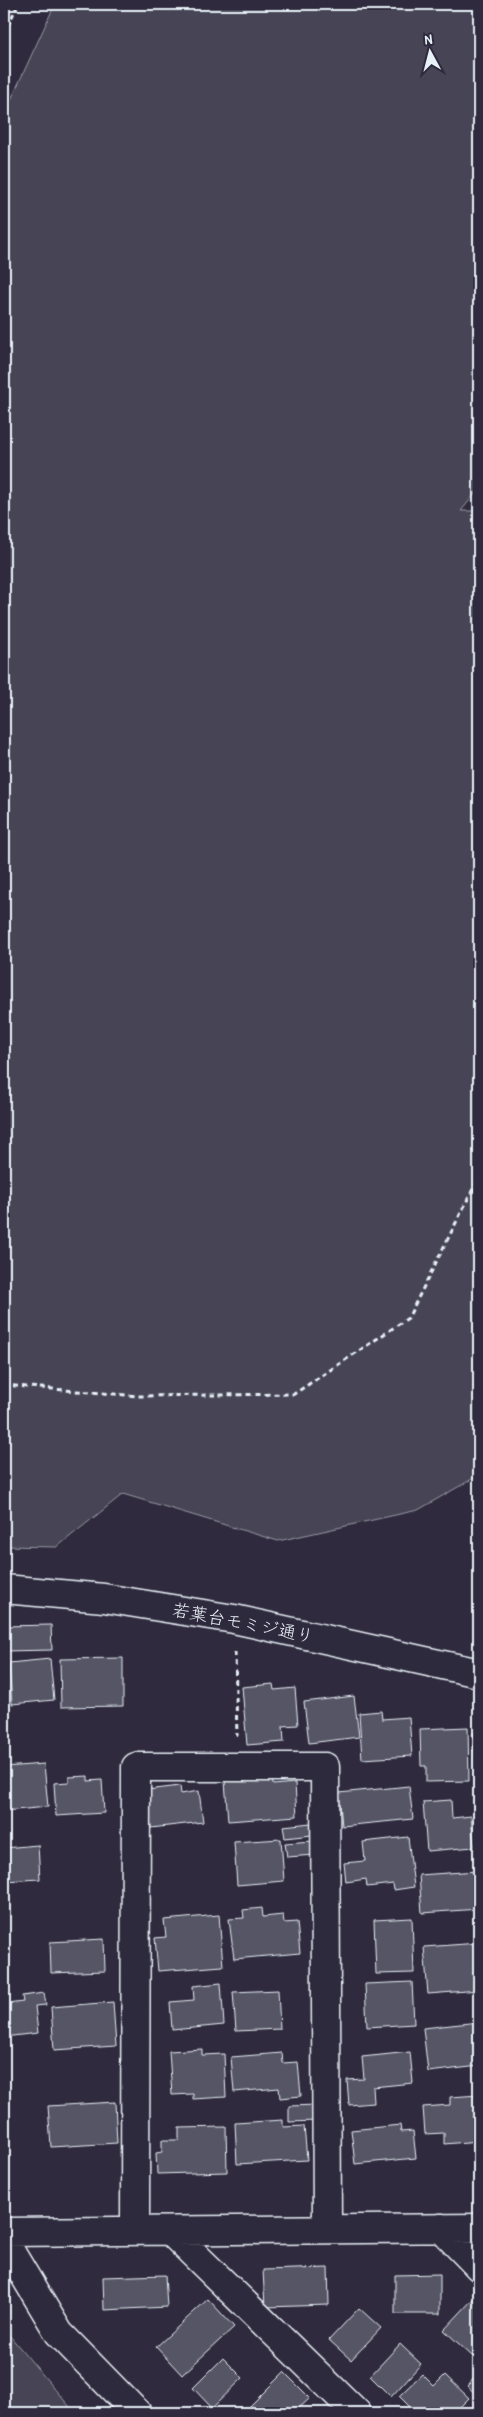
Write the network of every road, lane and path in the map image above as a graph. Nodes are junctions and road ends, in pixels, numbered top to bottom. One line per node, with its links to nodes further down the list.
1 (18, 4): 2 (path)
2 (4, 34)
3 (479, 1178): 4 (path)
4 (4, 1385)
5 (4, 1589): 6 (street, 若葉台モミジ通り)
6 (234, 1619): 7 (street, 若葉台モミジ通り); 8 (path)
7 (475, 1665)
8 (238, 1766): 11 (street); 12 (street)
9 (440, 2228): 10 (street); 11 (street); 16 (street)
10 (479, 2228)
11 (327, 2229): 13 (street)
12 (135, 2231): 13 (street); 14 (street)
13 (170, 2231): 18 (street)
14 (4, 2232)
15 (4, 2241): 17 (street)
16 (479, 2267)
17 (137, 2413)
18 (357, 2413)

